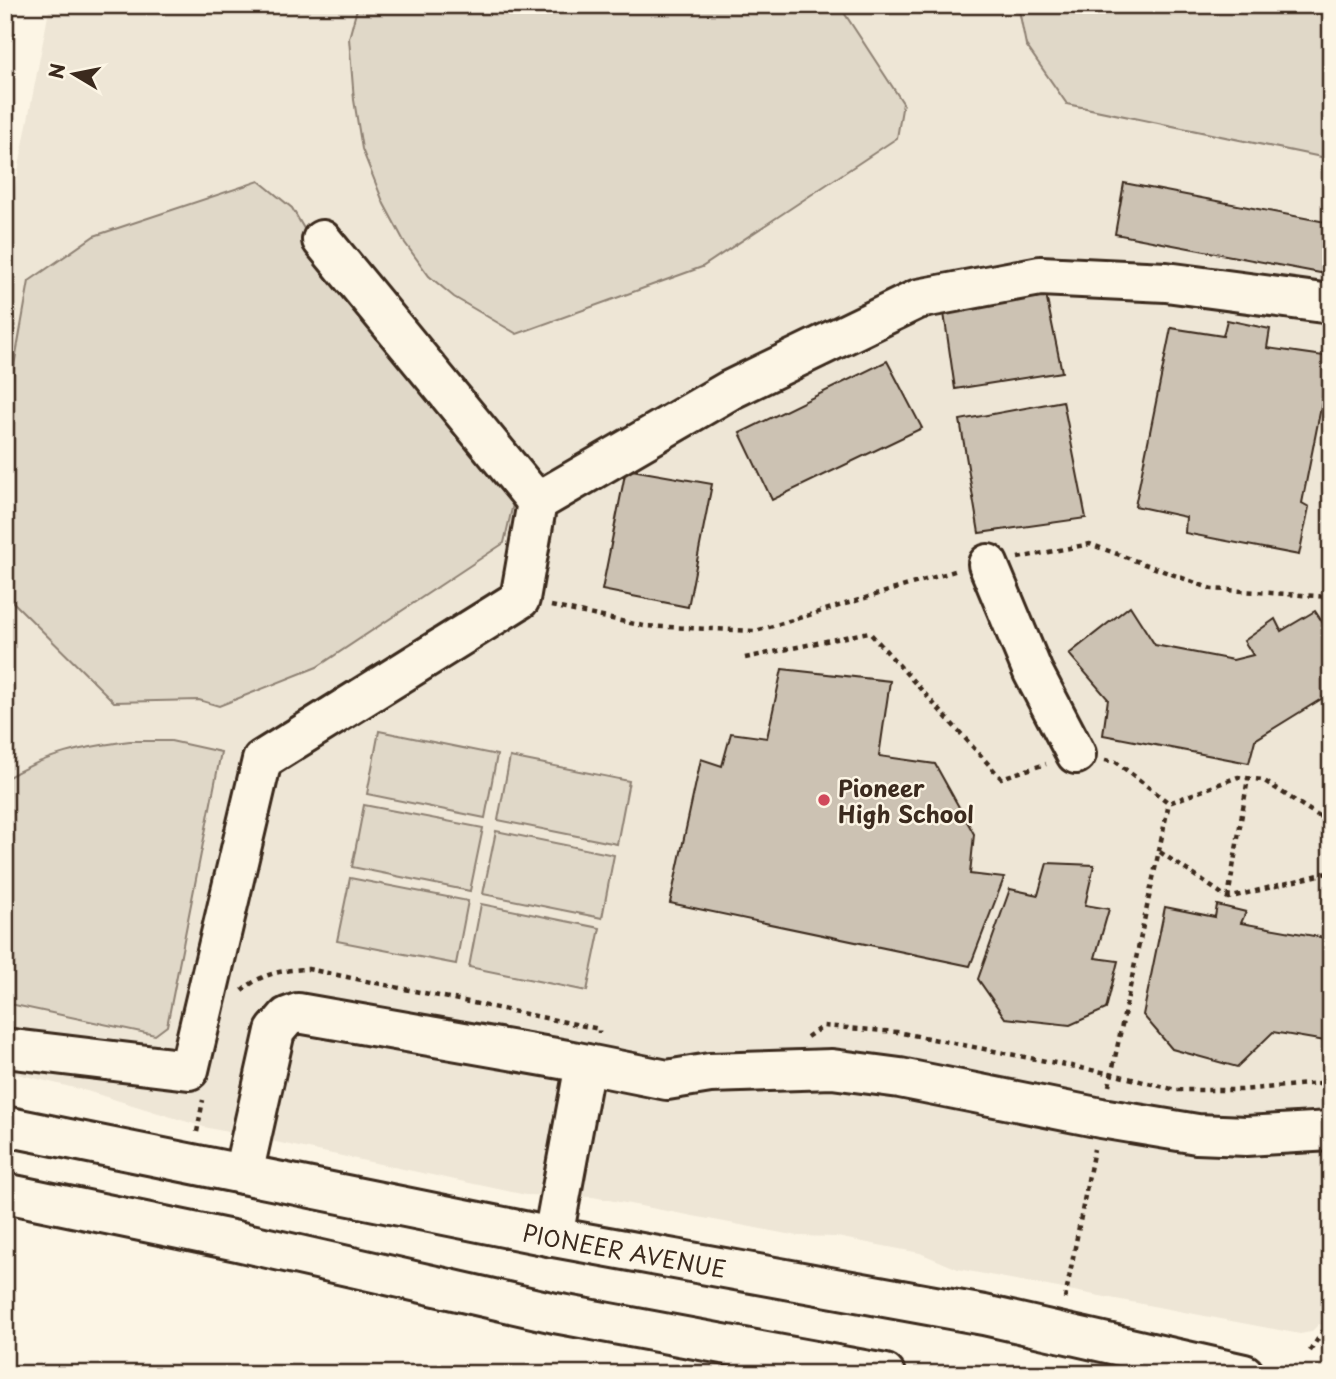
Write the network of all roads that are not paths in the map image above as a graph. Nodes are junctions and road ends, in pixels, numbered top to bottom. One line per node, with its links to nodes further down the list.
1 (322, 240): 3 (street)
2 (1331, 304): 3 (street)
3 (537, 502): 6 (street)
4 (988, 564): 5 (street)
5 (1076, 754)
6 (5, 1048)
7 (585, 1064): 9 (street); 10 (street); 12 (street)
8 (5, 1126): 10 (street, PIONEER AVENUE)
9 (1331, 1131)
10 (243, 1174): 12 (street, PIONEER AVENUE)
11 (5, 1193): 13 (street)
12 (552, 1237): 14 (street, PIONEER AVENUE)
13 (885, 1374)
14 (1244, 1374)

